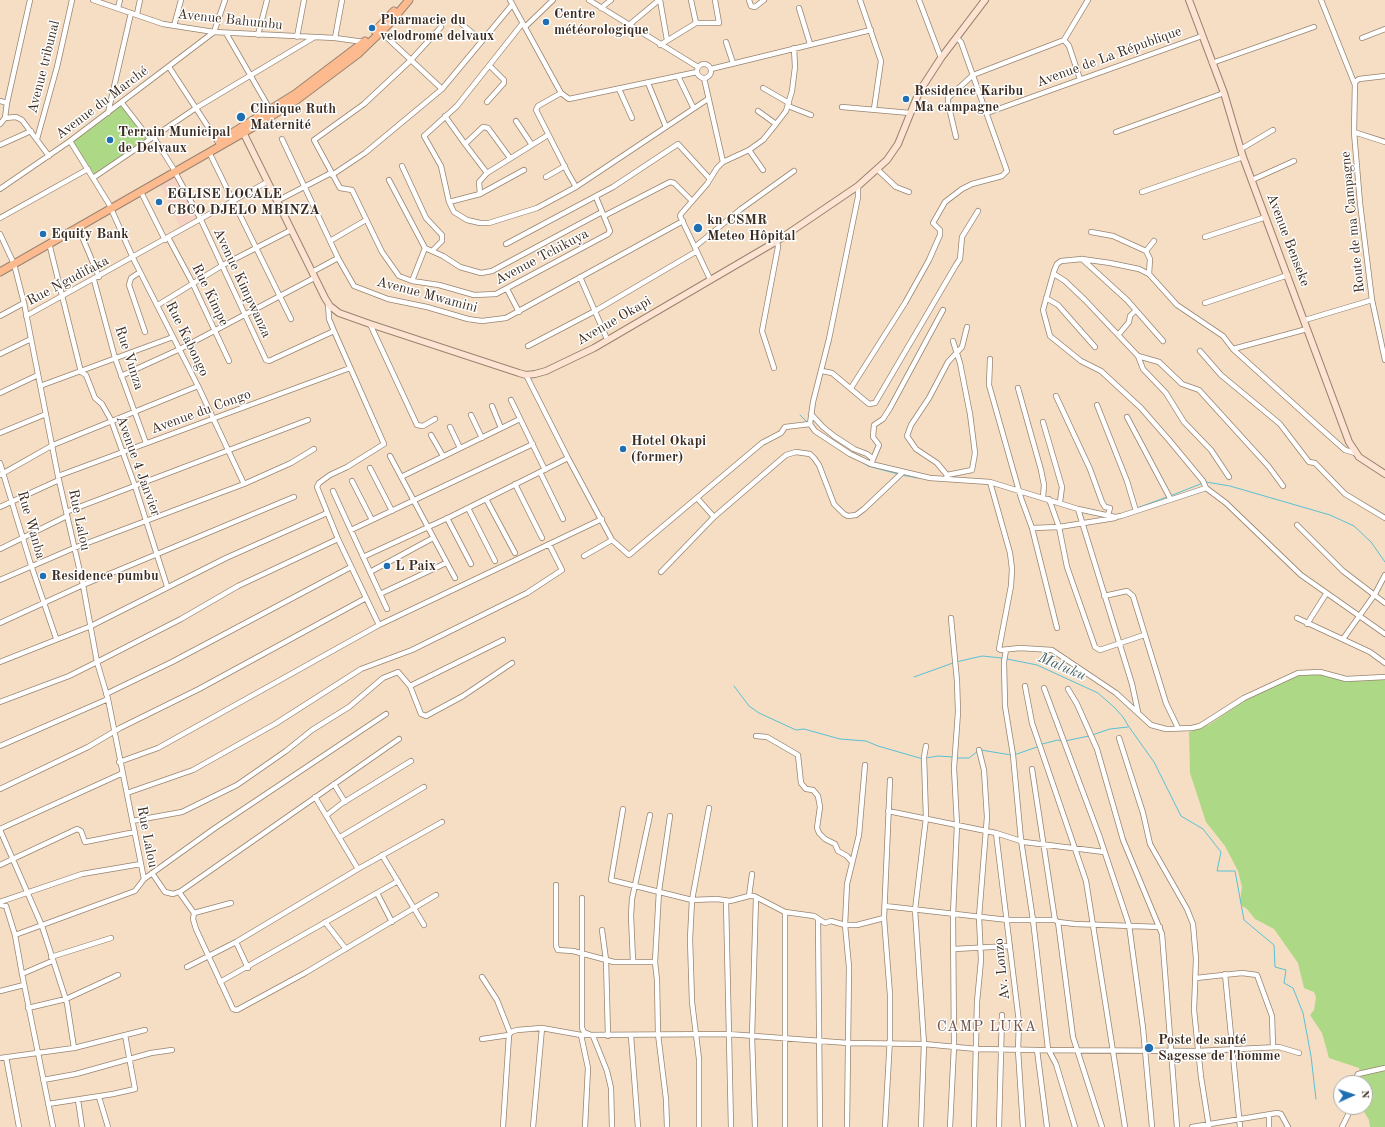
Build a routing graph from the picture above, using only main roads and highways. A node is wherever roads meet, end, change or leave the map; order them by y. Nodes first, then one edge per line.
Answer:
1 (404, 0) edge
2 (409, 0) edge
3 (366, 43) junction
4 (313, 85) junction
5 (242, 131) junction
6 (174, 170) junction
7 (149, 185) junction
8 (109, 206) junction
9 (13, 262) junction
10 (0, 267) edge
11 (0, 272) edge

1 - 3 main road
2 - 3 main road
3 - 4 main road
4 - 5 main road
4 - 5 main road
5 - 6 main road
5 - 6 main road
6 - 7 main road
7 - 8 main road
7 - 8 main road
8 - 9 main road
8 - 9 main road
9 - 10 main road
9 - 11 main road

